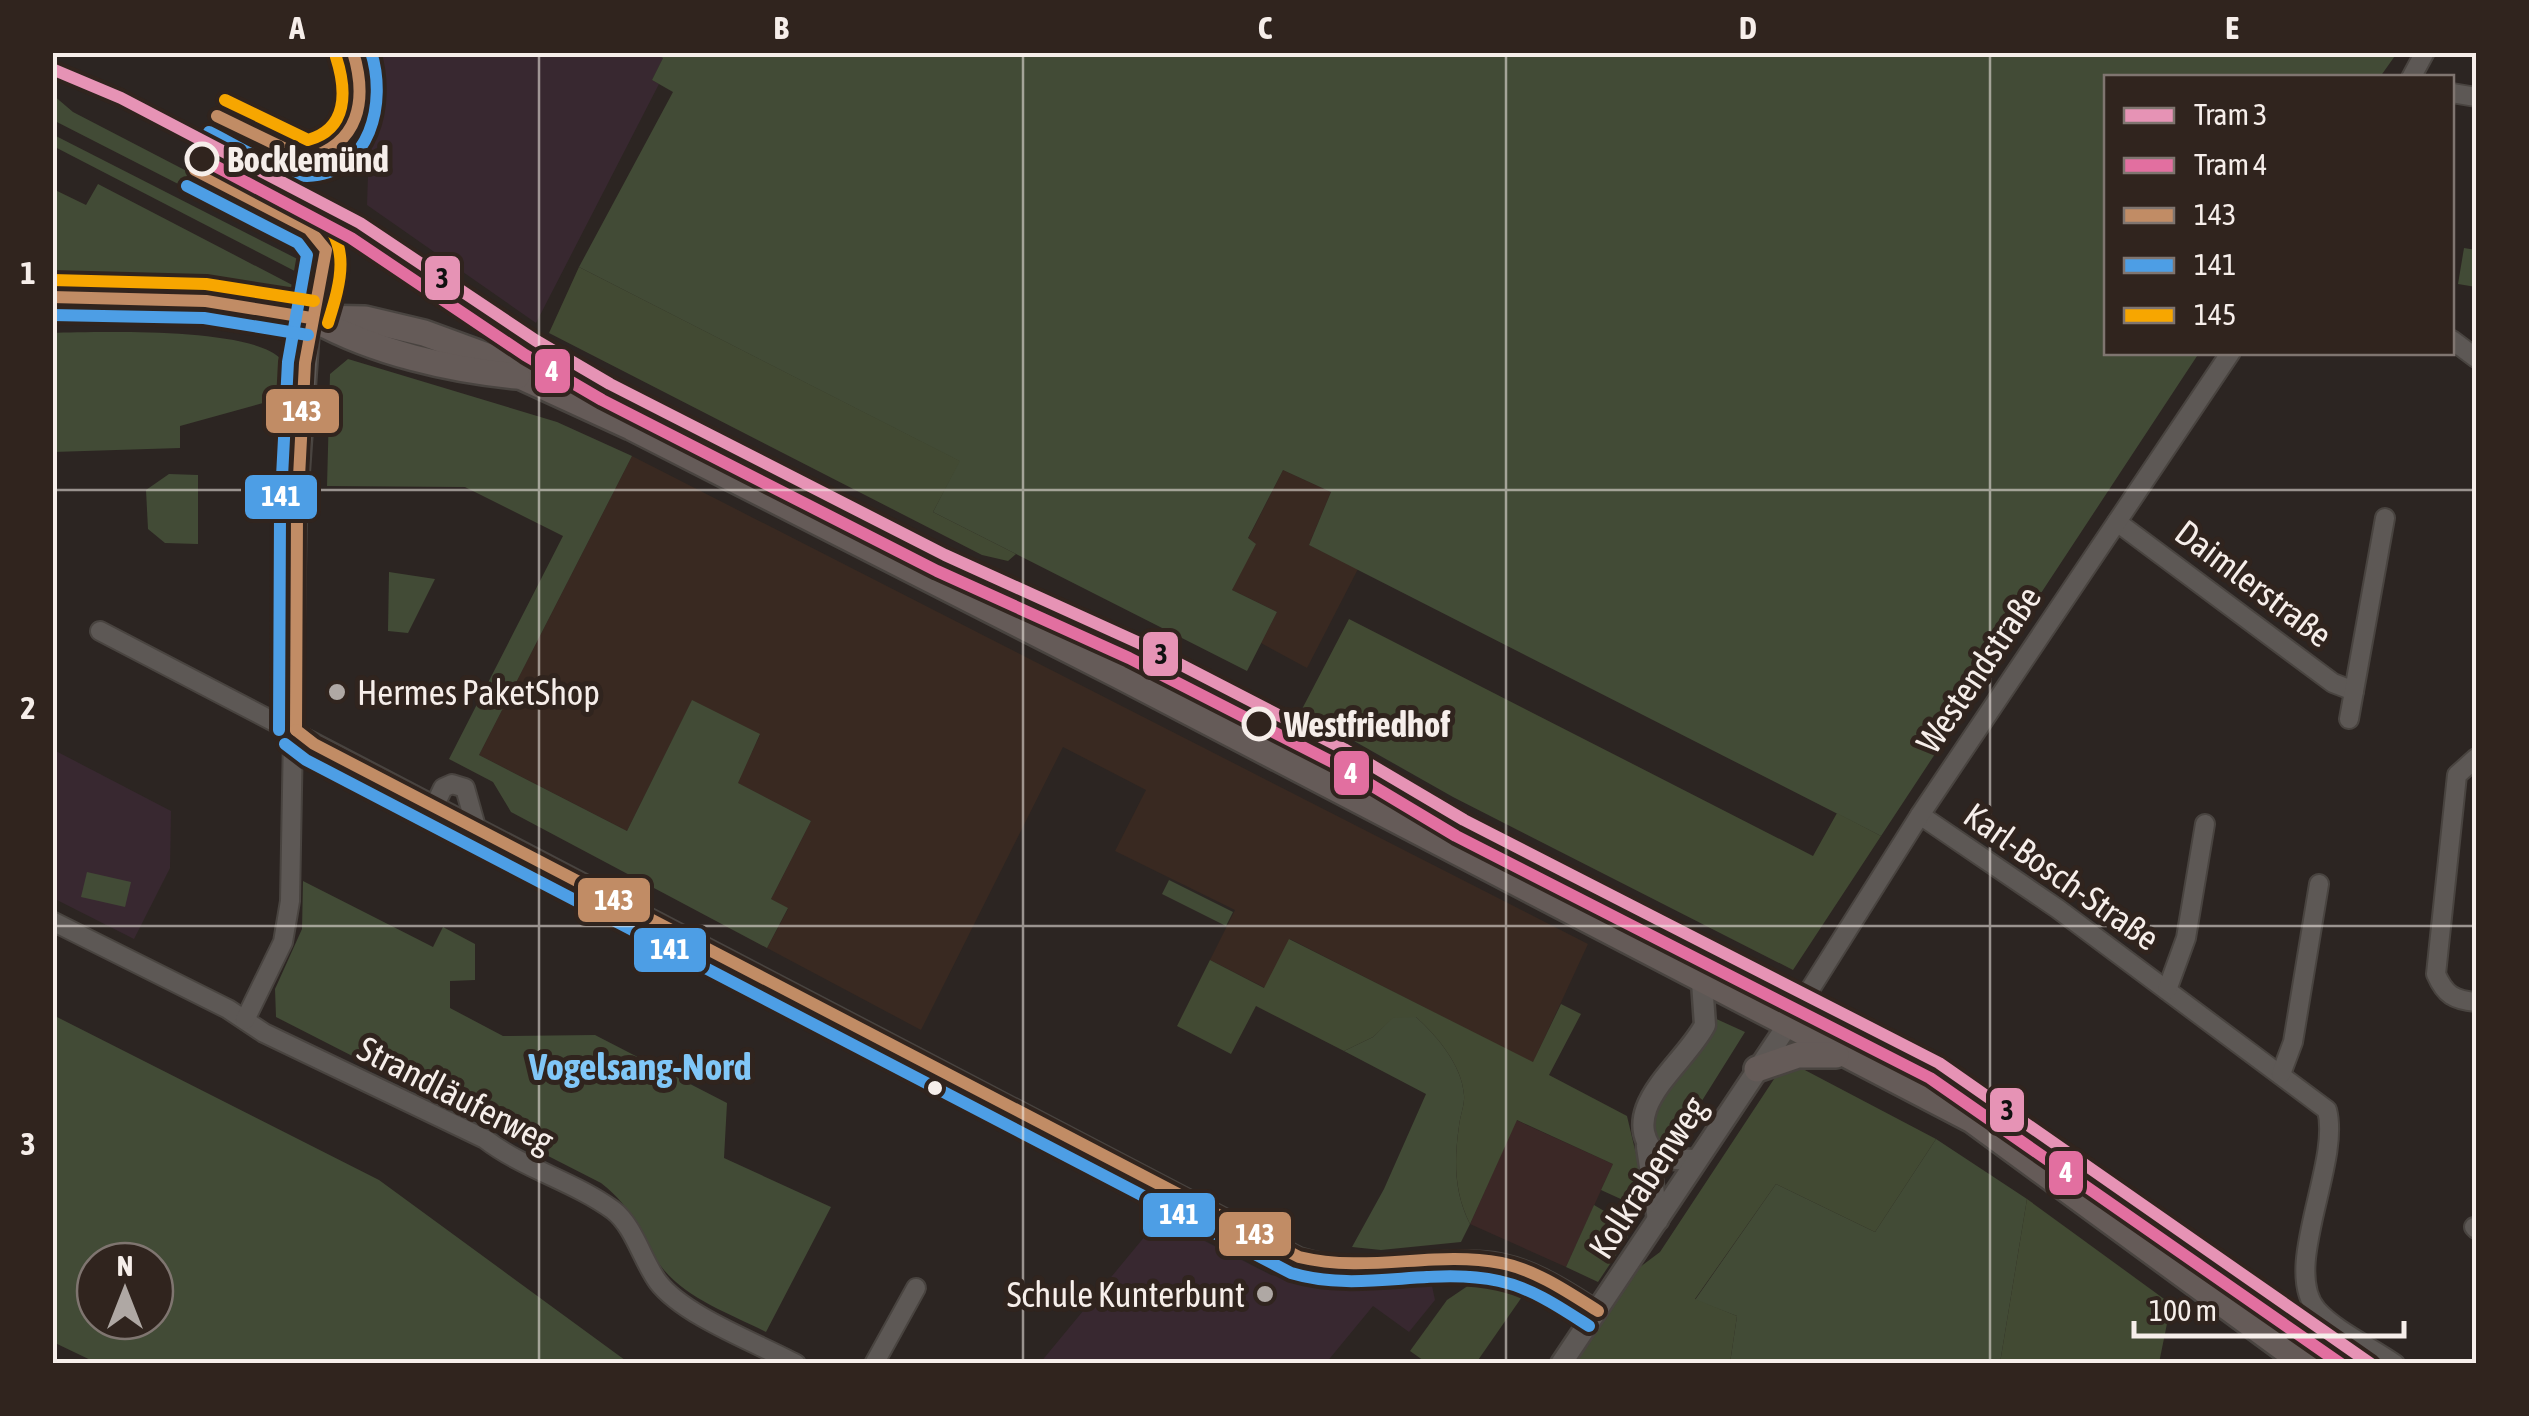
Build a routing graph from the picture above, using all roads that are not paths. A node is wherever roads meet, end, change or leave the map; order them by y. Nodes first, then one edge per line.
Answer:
1 (2425, 52) edge
2 (2413, 75) edge
3 (52, 297) edge
4 (311, 318) junction
5 (2454, 342) edge
6 (2229, 355) edge
7 (2476, 358) edge
8 (2385, 518) dead end
9 (2117, 522) junction
10 (100, 631) dead end
11 (2354, 691) junction
12 (2349, 720) dead end
13 (296, 730) junction
14 (2476, 758) edge
15 (435, 805) junction
16 (1920, 815) junction
17 (2205, 824) dead end
18 (476, 827) junction
19 (2319, 884) dead end
20 (52, 921) edge
21 (1702, 982) junction
22 (2167, 990) junction
23 (2476, 1002) edge
24 (244, 1020) junction
25 (1787, 1026) junction
26 (1841, 1055) junction
27 (1758, 1069) junction
28 (2281, 1074) junction
29 (1648, 1146) junction
30 (1693, 1160) junction
31 (1658, 1222) junction
32 (916, 1288) dead end
33 (1598, 1311) junction
34 (796, 1364) edge
35 (874, 1364) edge
36 (1561, 1364) edge
37 (2305, 1364) edge
38 (2394, 1364) edge

1 - 2 street
3 - 4 main road
4 - 13 street
4 - 21 main road
5 - 7 street
6 - 9 street, Westendstraße
8 - 11 street, Daimlerstraße
9 - 11 street, Daimlerstraße
9 - 16 street, Westendstraße
10 - 13 street
11 - 12 street, Daimlerstraße
13 - 15 street
13 - 24 street
14 - 23 street
15 - 18 street
15 - 18 street
16 - 22 street, Karl-Bosch-Straße
16 - 25 street, Westendstraße
17 - 22 street, Karl-Bosch-Straße
18 - 33 street
19 - 28 street
20 - 24 street, Strandläuferweg
21 - 25 main road
21 - 29 street
22 - 28 street, Karl-Bosch-Straße
24 - 34 street, Strandläuferweg
25 - 26 main road
25 - 27 street, Kolkrabenweg
26 - 27 main road
26 - 37 main road
27 - 30 street, Kolkrabenweg
28 - 38 street, Karl-Bosch-Straße
29 - 30 street
29 - 31 street
30 - 31 street, Kolkrabenweg
31 - 33 street, Kolkrabenweg
32 - 35 street
33 - 36 street, Kolkrabenweg

